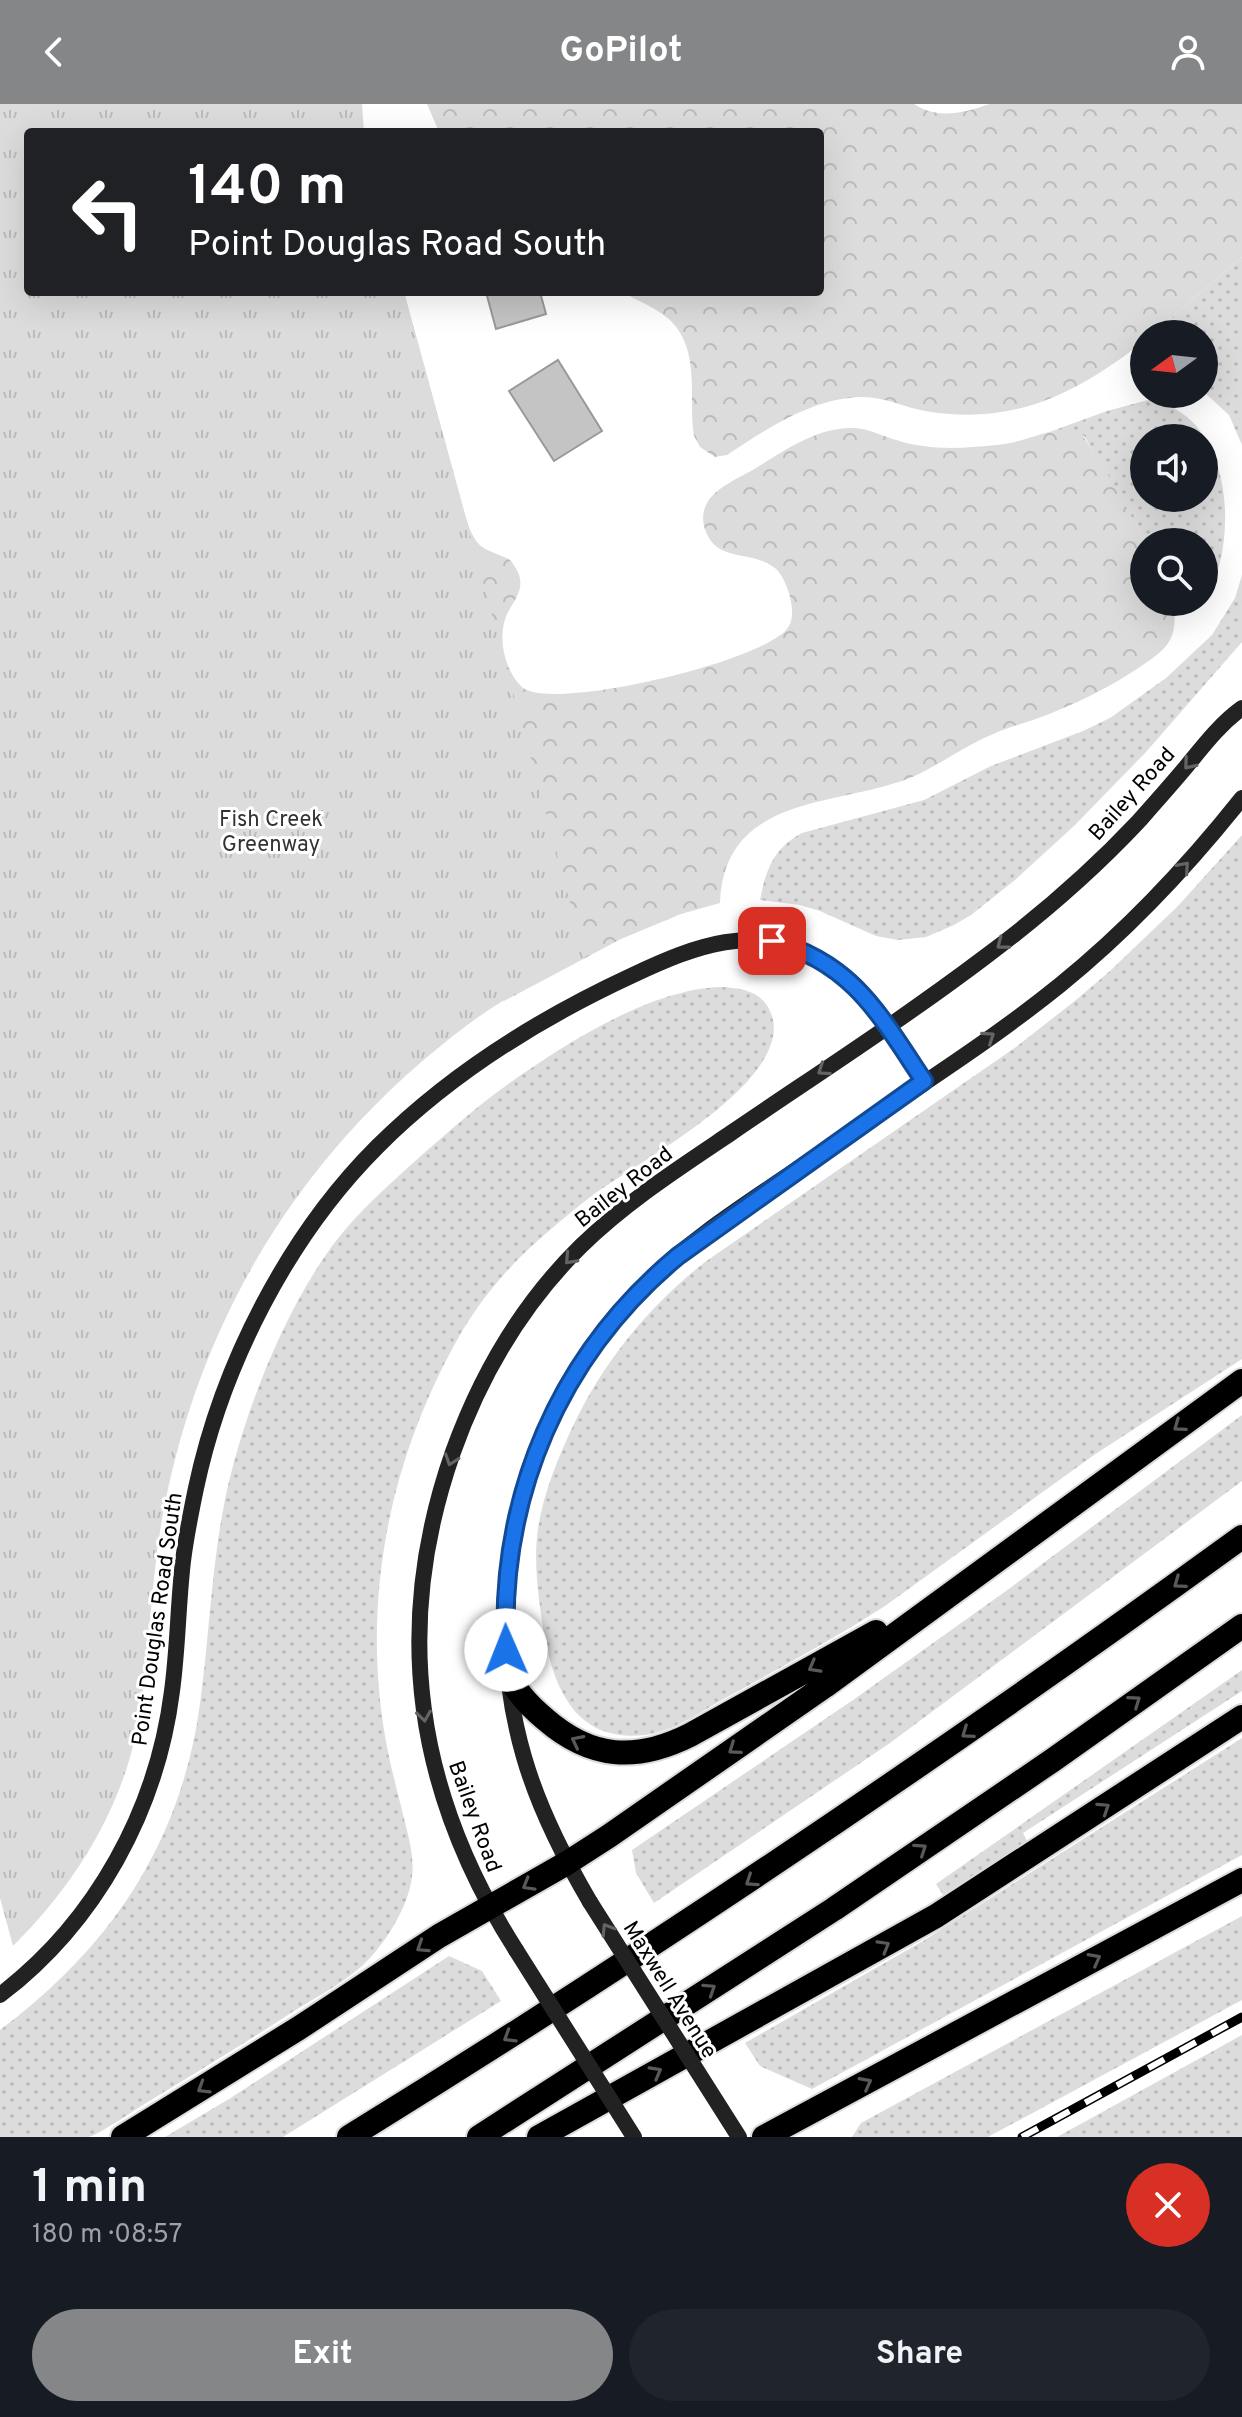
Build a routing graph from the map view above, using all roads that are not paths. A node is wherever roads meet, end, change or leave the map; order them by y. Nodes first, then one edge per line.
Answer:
1 (1242, 708) edge
2 (1242, 798) edge
3 (887, 1026) junction
4 (924, 1081) junction
5 (1242, 1381) edge
6 (1242, 1537) edge
7 (979, 1572) junction
8 (1242, 1626) edge
9 (506, 1670) junction
10 (1242, 1717) edge
11 (567, 1863) junction
12 (1242, 1880) edge
13 (489, 1908) junction
14 (0, 1995) edge
15 (123, 2137) edge
16 (349, 2137) edge
17 (479, 2137) edge
18 (539, 2137) edge
19 (634, 2137) edge
20 (739, 2137) edge
21 (764, 2137) edge

1 -> 3 main road, Bailey Road
4 -> 2 main road
3 - 4 main road, Point Douglas Road South
3 -> 13 main road, Bailey Road
3 - 14 main road, Point Douglas Road South
4 - 9 main road
5 -> 7 highway
6 -> 16 highway
7 -> 9 highway
7 -> 11 highway
17 -> 8 highway
9 - 11 main road
18 -> 10 highway
11 -> 13 highway
20 -> 11 main road, Maxwell Avenue, bridge
21 -> 12 highway
13 -> 15 highway
13 - 19 main road, bridge

